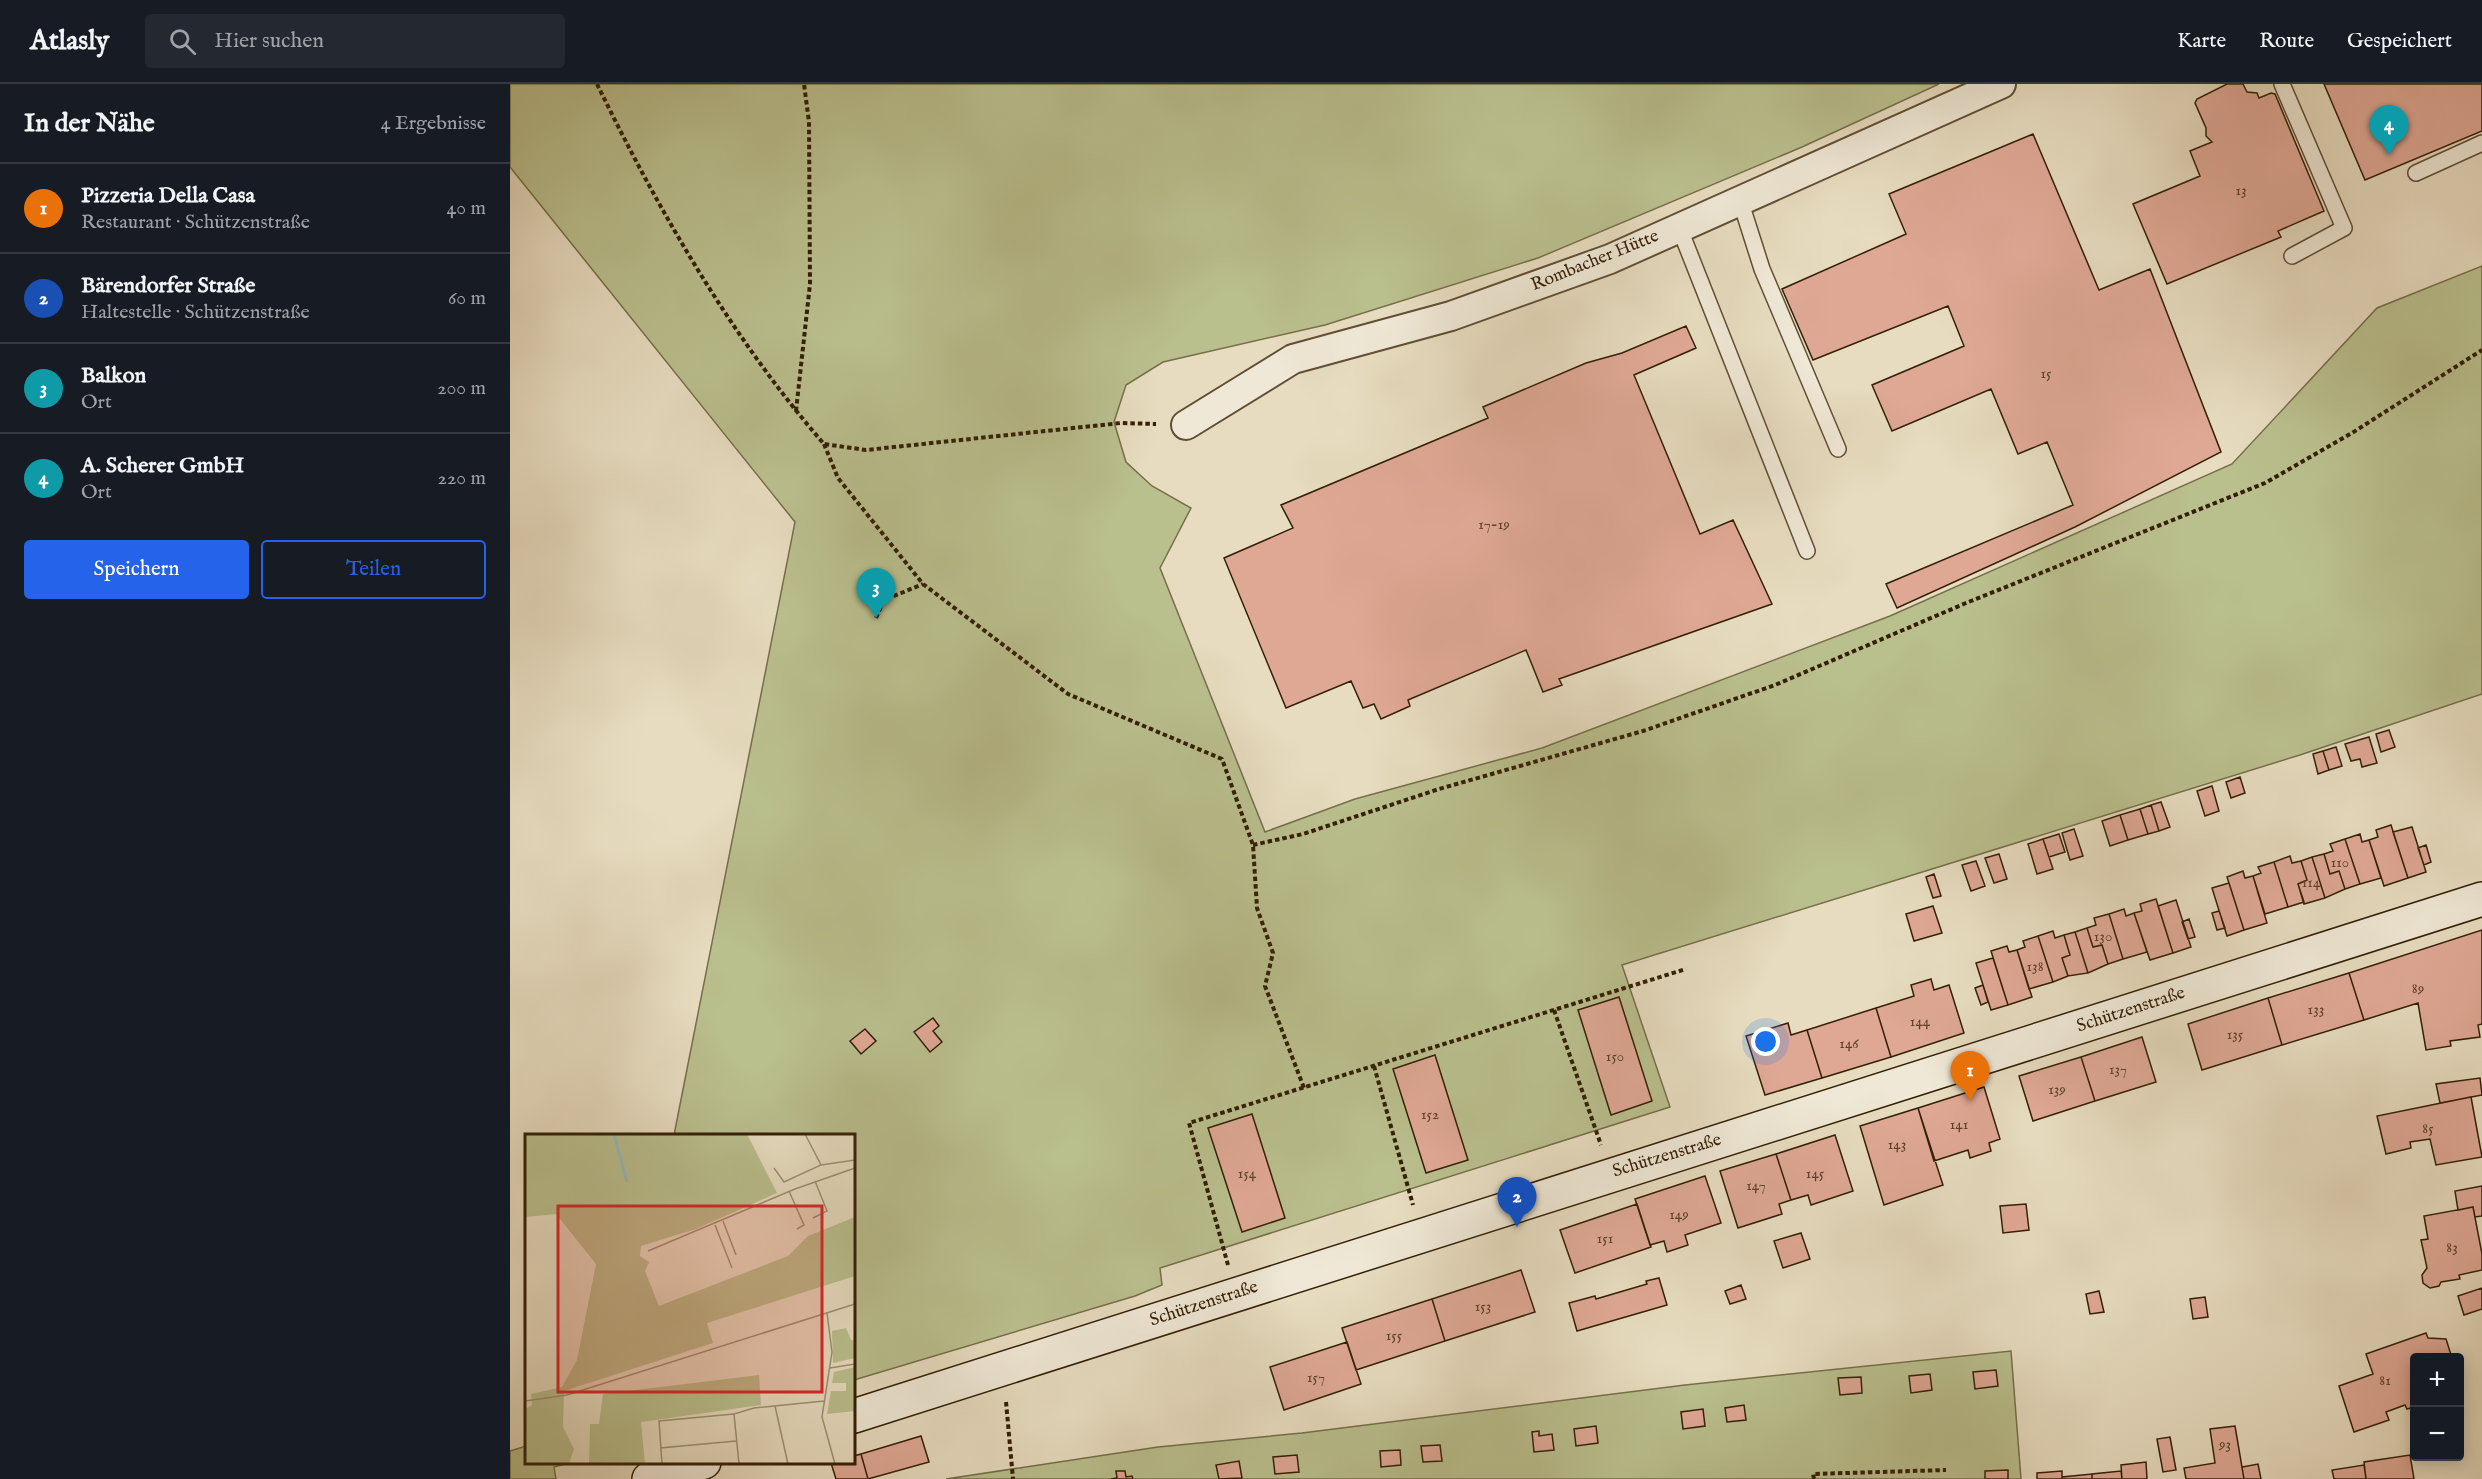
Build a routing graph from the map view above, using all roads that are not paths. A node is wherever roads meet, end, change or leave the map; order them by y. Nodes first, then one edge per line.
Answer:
1 (2001, 84) edge
2 (2282, 84) edge
3 (2482, 143) edge
4 (2416, 174) dead end
5 (1740, 200) junction
6 (1679, 227) junction
7 (2292, 256) dead end
8 (1186, 425) road end
9 (1838, 449) dead end
10 (1807, 551) dead end
11 (2482, 899) edge
12 (855, 1416) edge
13 (698, 1464) edge
14 (649, 1479) edge

1 - 5 street, Rombacher Hütte
2 - 7 lane
3 - 4 lane
5 - 6 street, Rombacher Hütte
5 - 9 lane
6 - 8 street, Rombacher Hütte
6 - 10 lane
11 - 12 street, Schützenstraße
13 - 14 street

